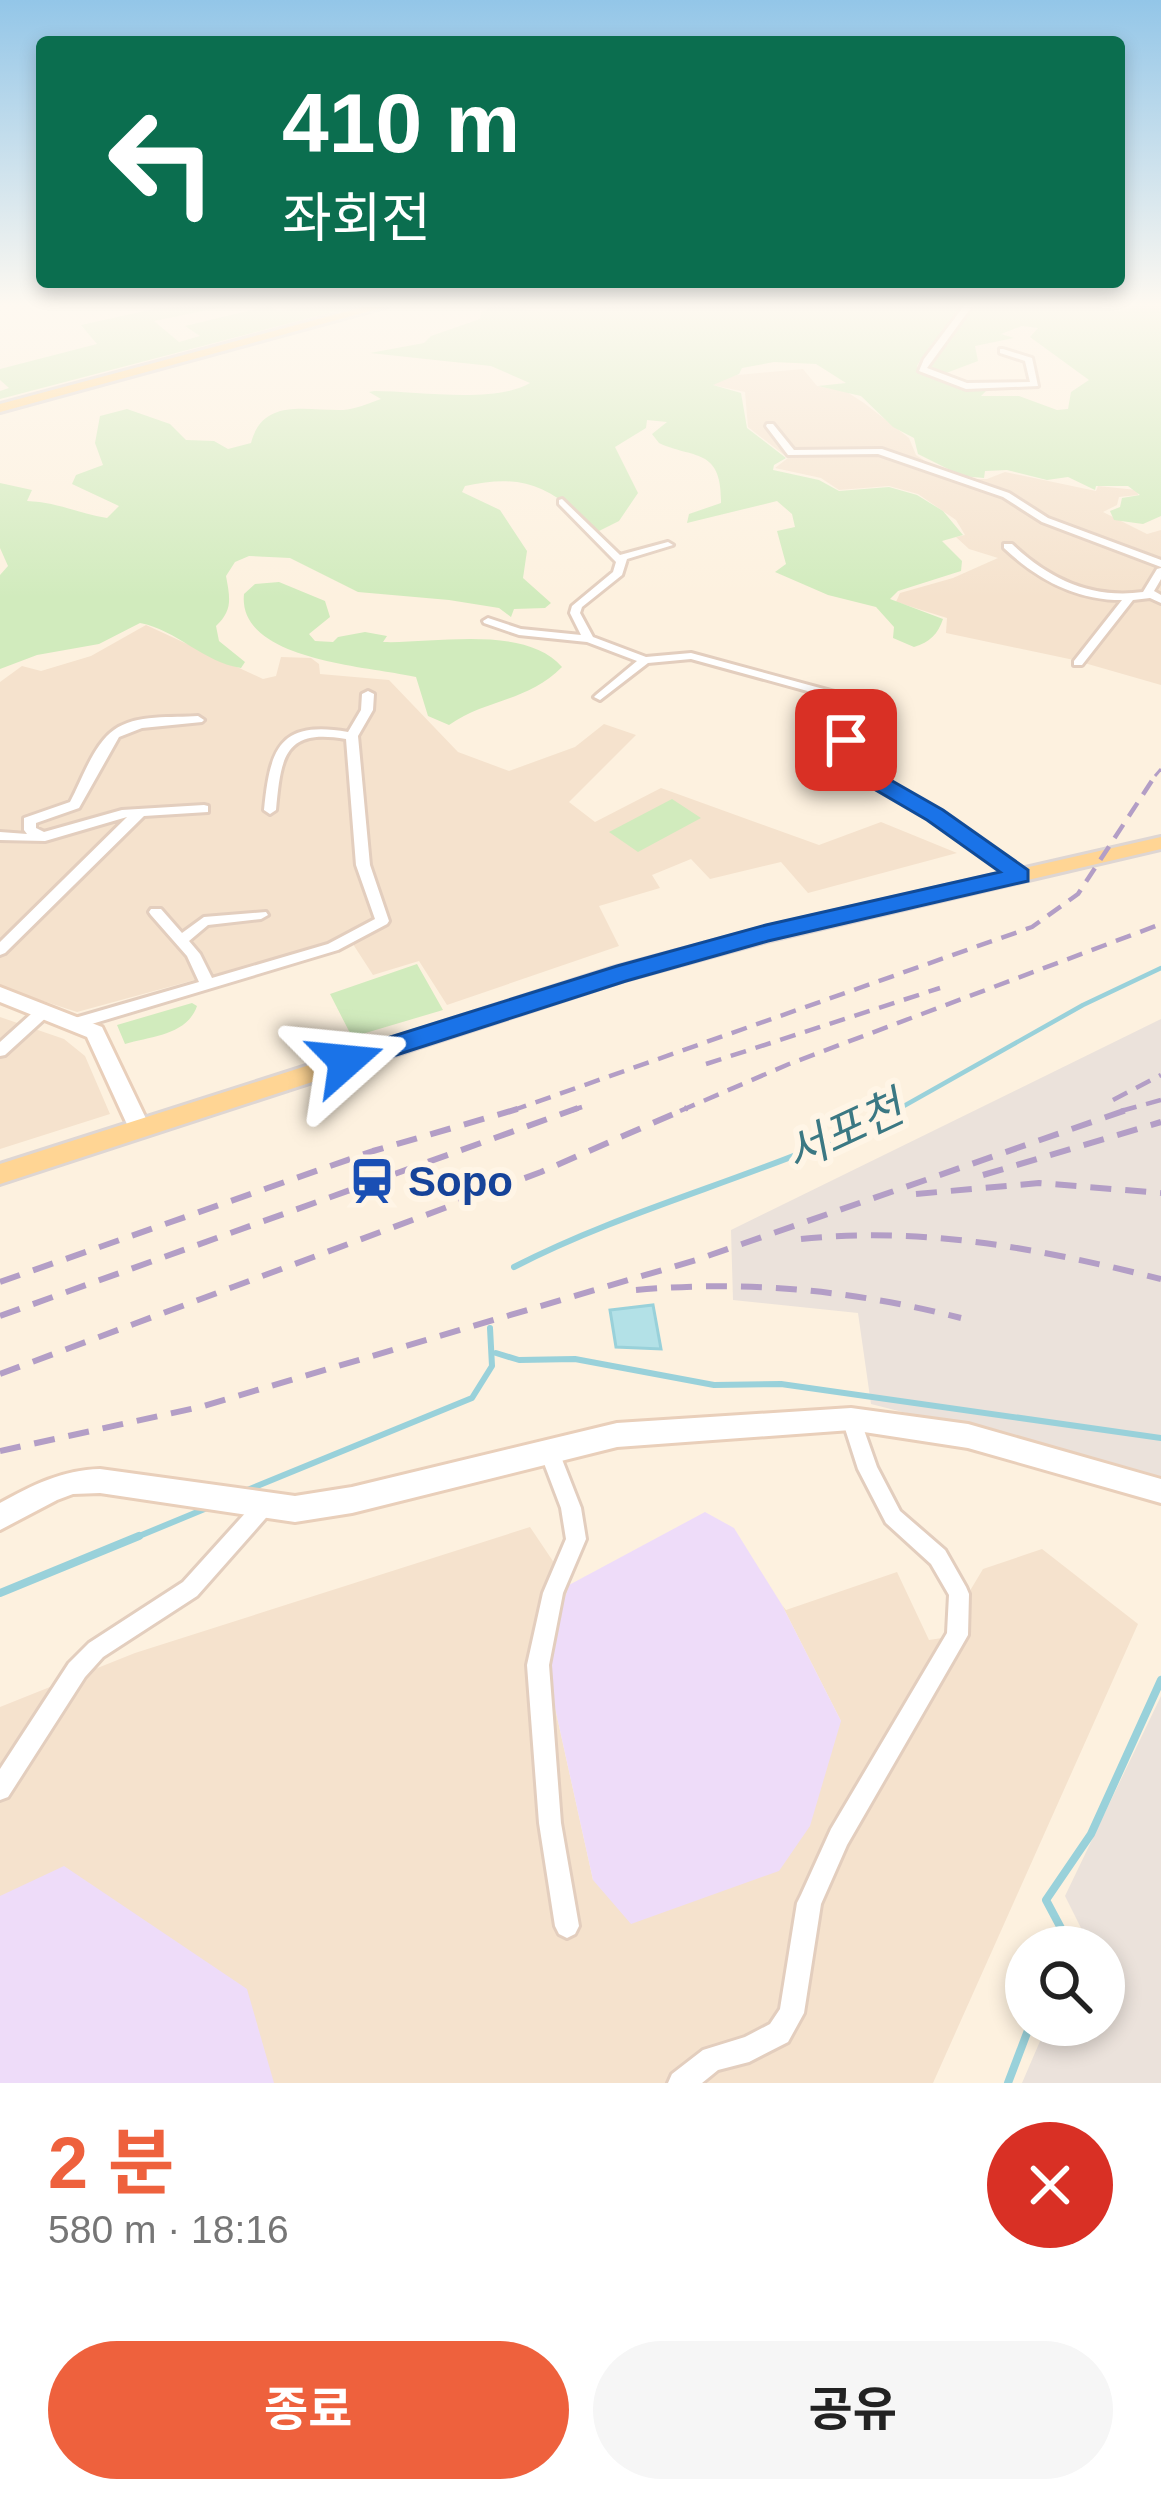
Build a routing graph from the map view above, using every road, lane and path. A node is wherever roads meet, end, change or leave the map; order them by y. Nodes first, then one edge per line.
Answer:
1 (770, 426) dead end
2 (562, 502) dead end
3 (668, 545) dead end
4 (1007, 546) dead end
5 (620, 560) junction
6 (1161, 567) edge
7 (1155, 597) edge
8 (1128, 600) junction
9 (488, 620) dead end
10 (589, 639) junction
11 (645, 660) junction
12 (1078, 662) dead end
13 (368, 694) dead end
14 (600, 697) dead end
15 (198, 720) dead end
16 (352, 736) junction
17 (204, 809) dead end
18 (270, 810) dead end
19 (140, 812) junction
20 (0, 836) edge
21 (45, 836) junction
22 (1161, 843) edge
23 (1020, 875) junction
24 (156, 912) dead end
25 (261, 915) dead end
26 (182, 940) junction
27 (0, 950) edge
28 (208, 985) junction
29 (0, 994) edge
30 (45, 1010) junction
31 (80, 1022) junction
32 (0, 1051) edge
33 (139, 1127) junction
34 (0, 1174) edge
35 (851, 1419) junction
36 (549, 1450) junction
37 (1161, 1491) edge
38 (257, 1504) junction
39 (0, 1517) edge
40 (0, 1789) edge
41 (567, 1926) dead end
42 (681, 2083) edge

1 - 6 street
2 - 5 street
3 - 5 street
4 - 8 street
5 - 10 street
6 - 7 street
7 - 8 street
8 - 12 street
9 - 10 street
10 - 11 street
11 - 14 street
11 - 23 street
13 - 16 street
15 - 21 street
16 - 18 street
16 - 28 street
17 - 19 street
19 - 21 street
19 - 27 street
20 - 21 street
22 - 23 main road
23 - 33 main road
24 - 26 street
25 - 26 street
26 - 28 street
28 - 31 street
29 - 30 street
30 - 31 street
30 - 32 street
31 - 33 street
33 - 34 main road
35 - 36 street
35 - 37 street
35 - 42 street
36 - 38 street
36 - 41 street
38 - 39 street
38 - 40 street

